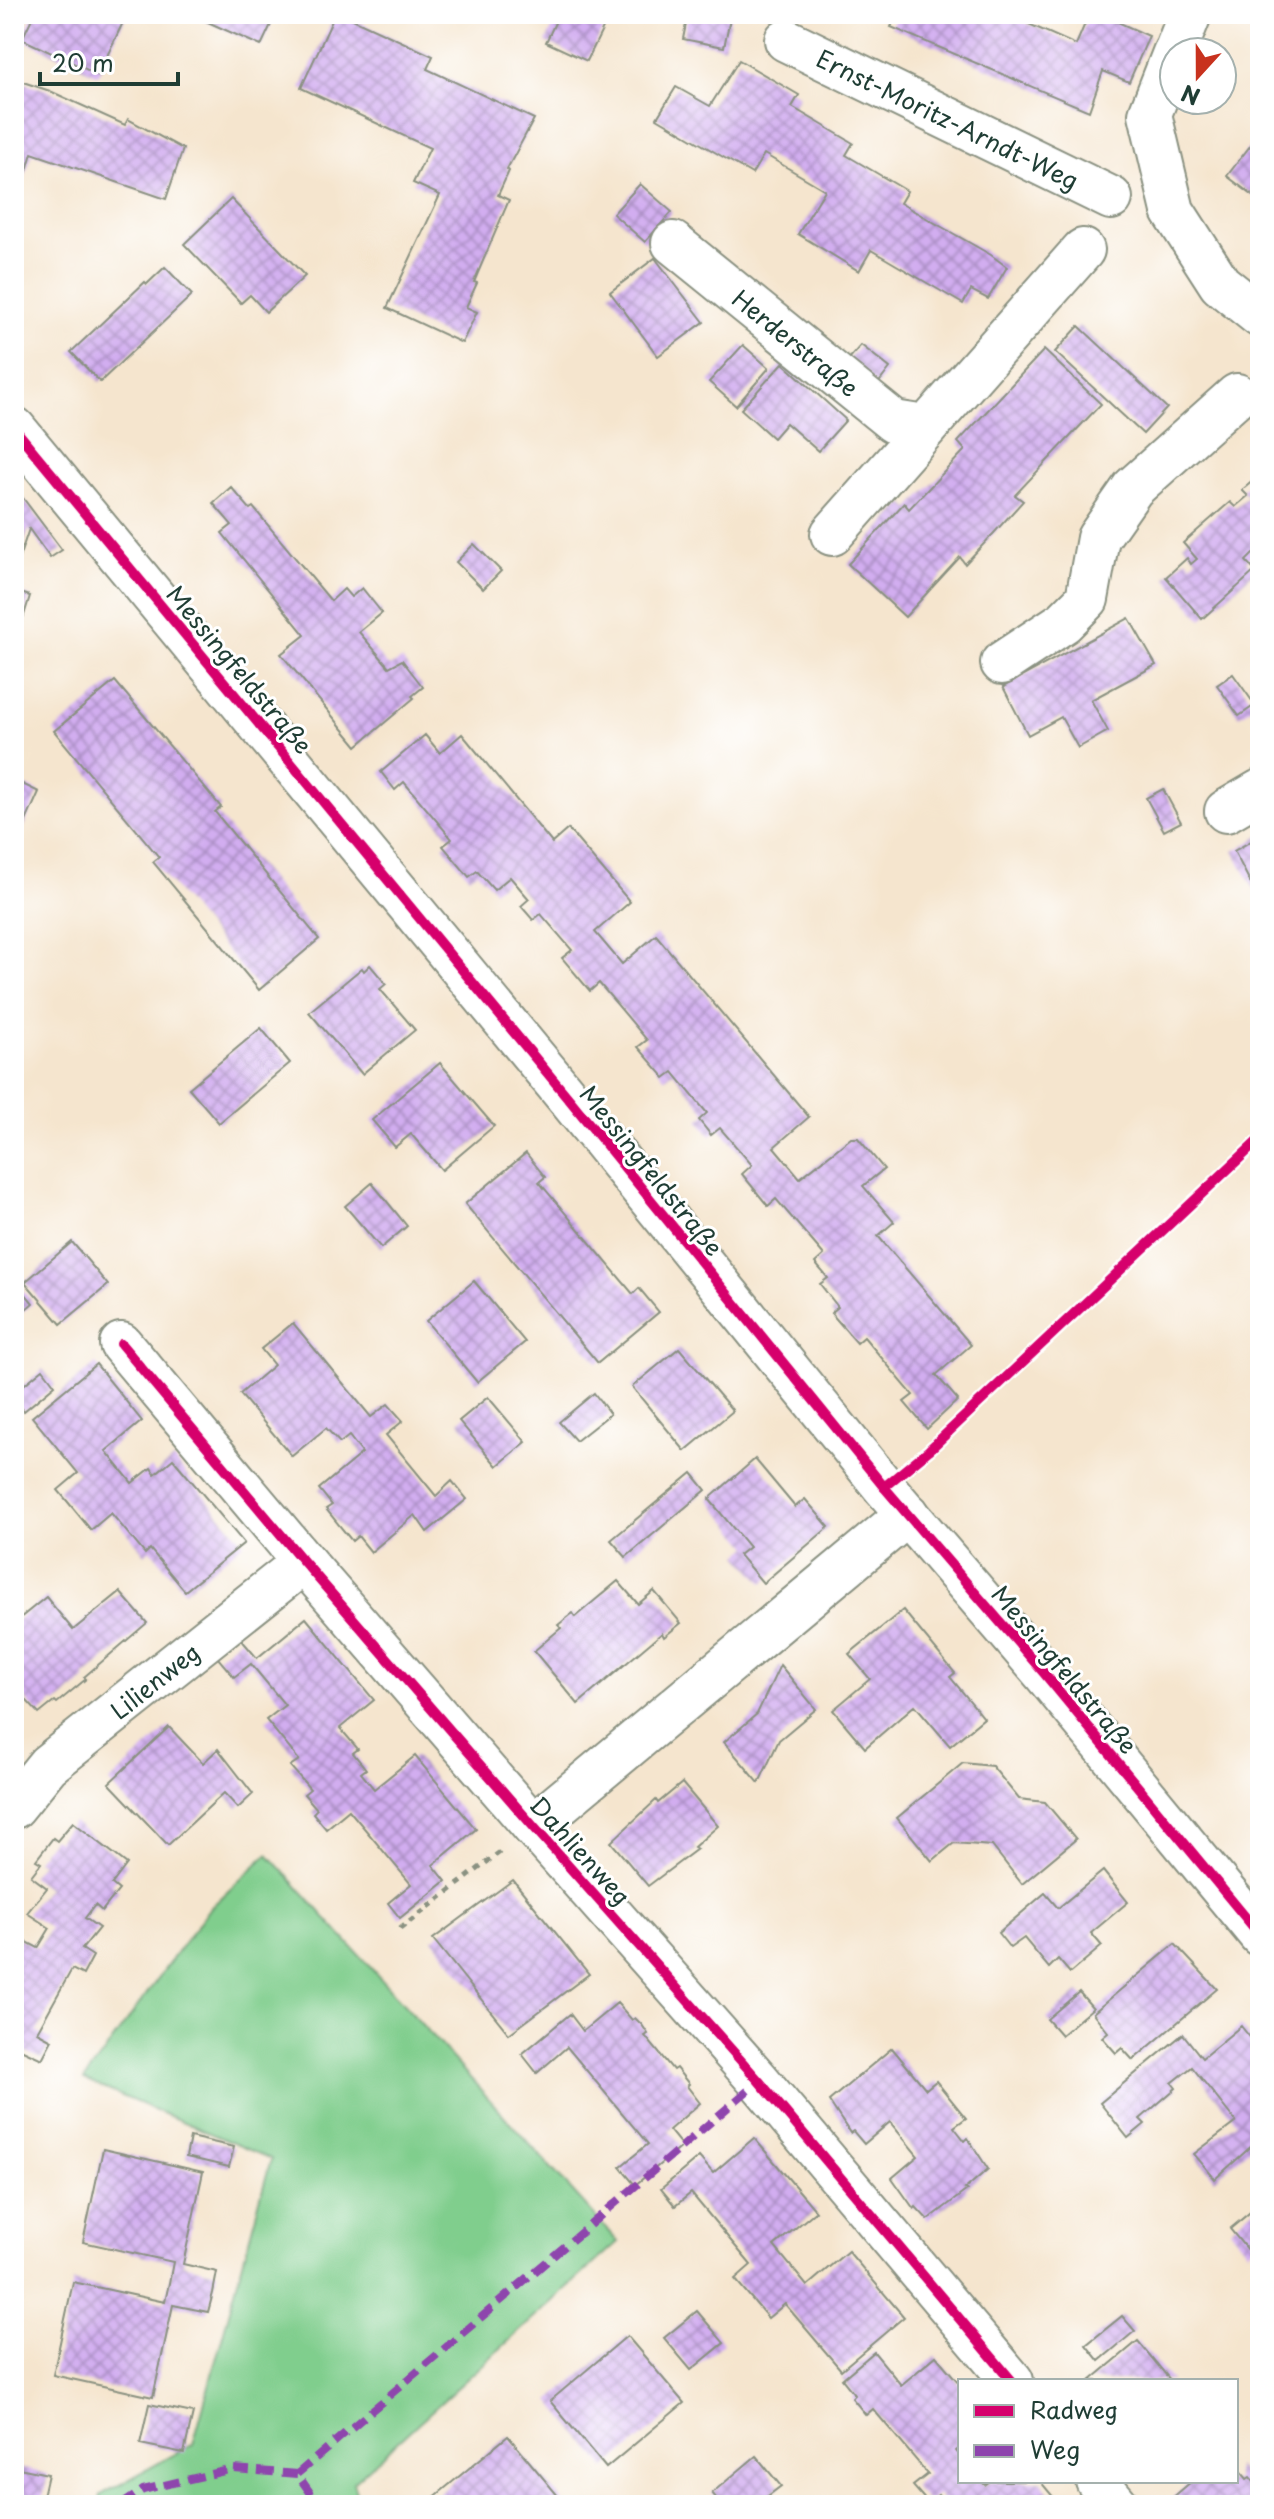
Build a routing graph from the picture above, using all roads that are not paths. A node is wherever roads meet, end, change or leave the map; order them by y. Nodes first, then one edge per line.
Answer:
1 (1190, 14) edge
2 (1181, 36) edge
3 (786, 40) dead end
4 (1158, 94) edge
5 (1111, 198) dead end
6 (673, 243) dead end
7 (1083, 250) dead end
8 (1260, 316) edge
9 (1237, 395) dead end
10 (925, 427) junction
11 (14, 428) edge
12 (832, 534) dead end
13 (1002, 663) dead end
14 (121, 1344) dead end
15 (908, 1514) junction
16 (304, 1562) junction
17 (14, 1807) edge
18 (533, 1826) junction
19 (1260, 1935) edge
20 (1010, 2379) edge
21 (1099, 2483) edge
22 (1117, 2505) edge

1 - 2 street
3 - 5 street, Ernst-Moritz-Arndt-Weg
4 - 8 street
6 - 10 street, Herderstraße
7 - 10 street
9 - 13 street
10 - 12 street
11 - 15 street, Messingfeldstraße
14 - 16 street, Dahlienweg
15 - 18 street, Dahlienweg
15 - 19 street, Messingfeldstraße
16 - 17 street, Lilienweg
16 - 18 street, Dahlienweg
18 - 20 street, Dahlienweg
21 - 22 street

